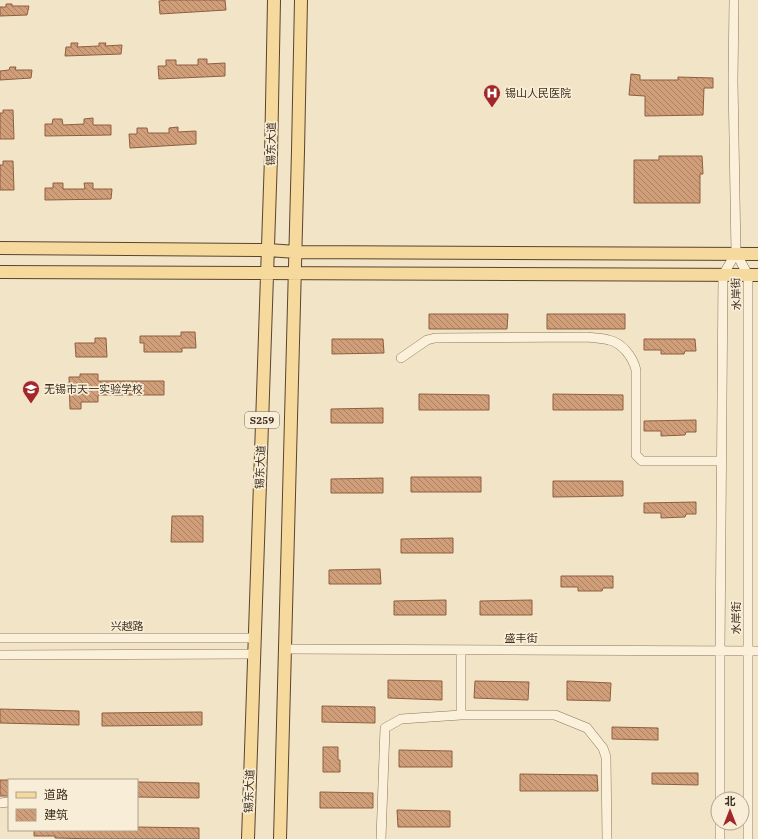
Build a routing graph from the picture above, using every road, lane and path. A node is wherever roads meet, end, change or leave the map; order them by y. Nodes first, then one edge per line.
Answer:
1 (274, 0) edge
2 (301, 0) edge
3 (734, 0) edge
4 (0, 248) edge
5 (268, 250) junction
6 (296, 252) junction
7 (736, 253) junction
8 (758, 254) edge
9 (0, 272) edge
10 (267, 272) junction
11 (295, 273) junction
12 (723, 274) junction
13 (753, 275) edge
14 (401, 358) dead end
15 (721, 460) junction
16 (748, 460) junction
17 (758, 460) edge
18 (0, 638) edge
19 (254, 638) junction
20 (285, 649) junction
21 (461, 650) junction
22 (720, 651) junction
23 (748, 651) junction
24 (758, 651) edge
25 (254, 654) junction
26 (0, 655) edge
27 (461, 715) junction
28 (720, 791) edge
29 (248, 839) edge
30 (280, 839) edge
31 (381, 839) edge
32 (607, 839) edge
33 (748, 839) edge

1 - 5 main road, 锡东大道 / S259
2 - 6 main road, S259
3 - 7 street
4 - 5 main road
5 - 6 main road
5 - 10 main road, 锡东大道 / S259
6 - 7 main road
6 - 11 main road, S259
7 - 8 main road
7 - 12 street, 水岸街
7 - 13 street, 水岸街
9 - 10 main road
10 - 11 main road
10 - 19 main road, 锡东大道 / S259
11 - 12 main road
11 - 20 main road, S259
12 - 13 main road
12 - 15 street, 水岸街
13 - 16 street, 水岸街
14 - 15 street
15 - 22 street, 水岸街
16 - 17 street
16 - 23 street, 水岸街
18 - 19 street, 兴越路
19 - 25 main road, 锡东大道 / S259
20 - 21 street, 盛丰街
20 - 30 main road, S259
21 - 22 street, 盛丰街
21 - 27 street
22 - 23 street, 盛丰街
22 - 28 street, 水岸街
23 - 24 street, 盛丰街
23 - 33 street, 水岸街
25 - 26 street
25 - 29 main road, 锡东大道 / S259
27 - 31 street
27 - 32 street

